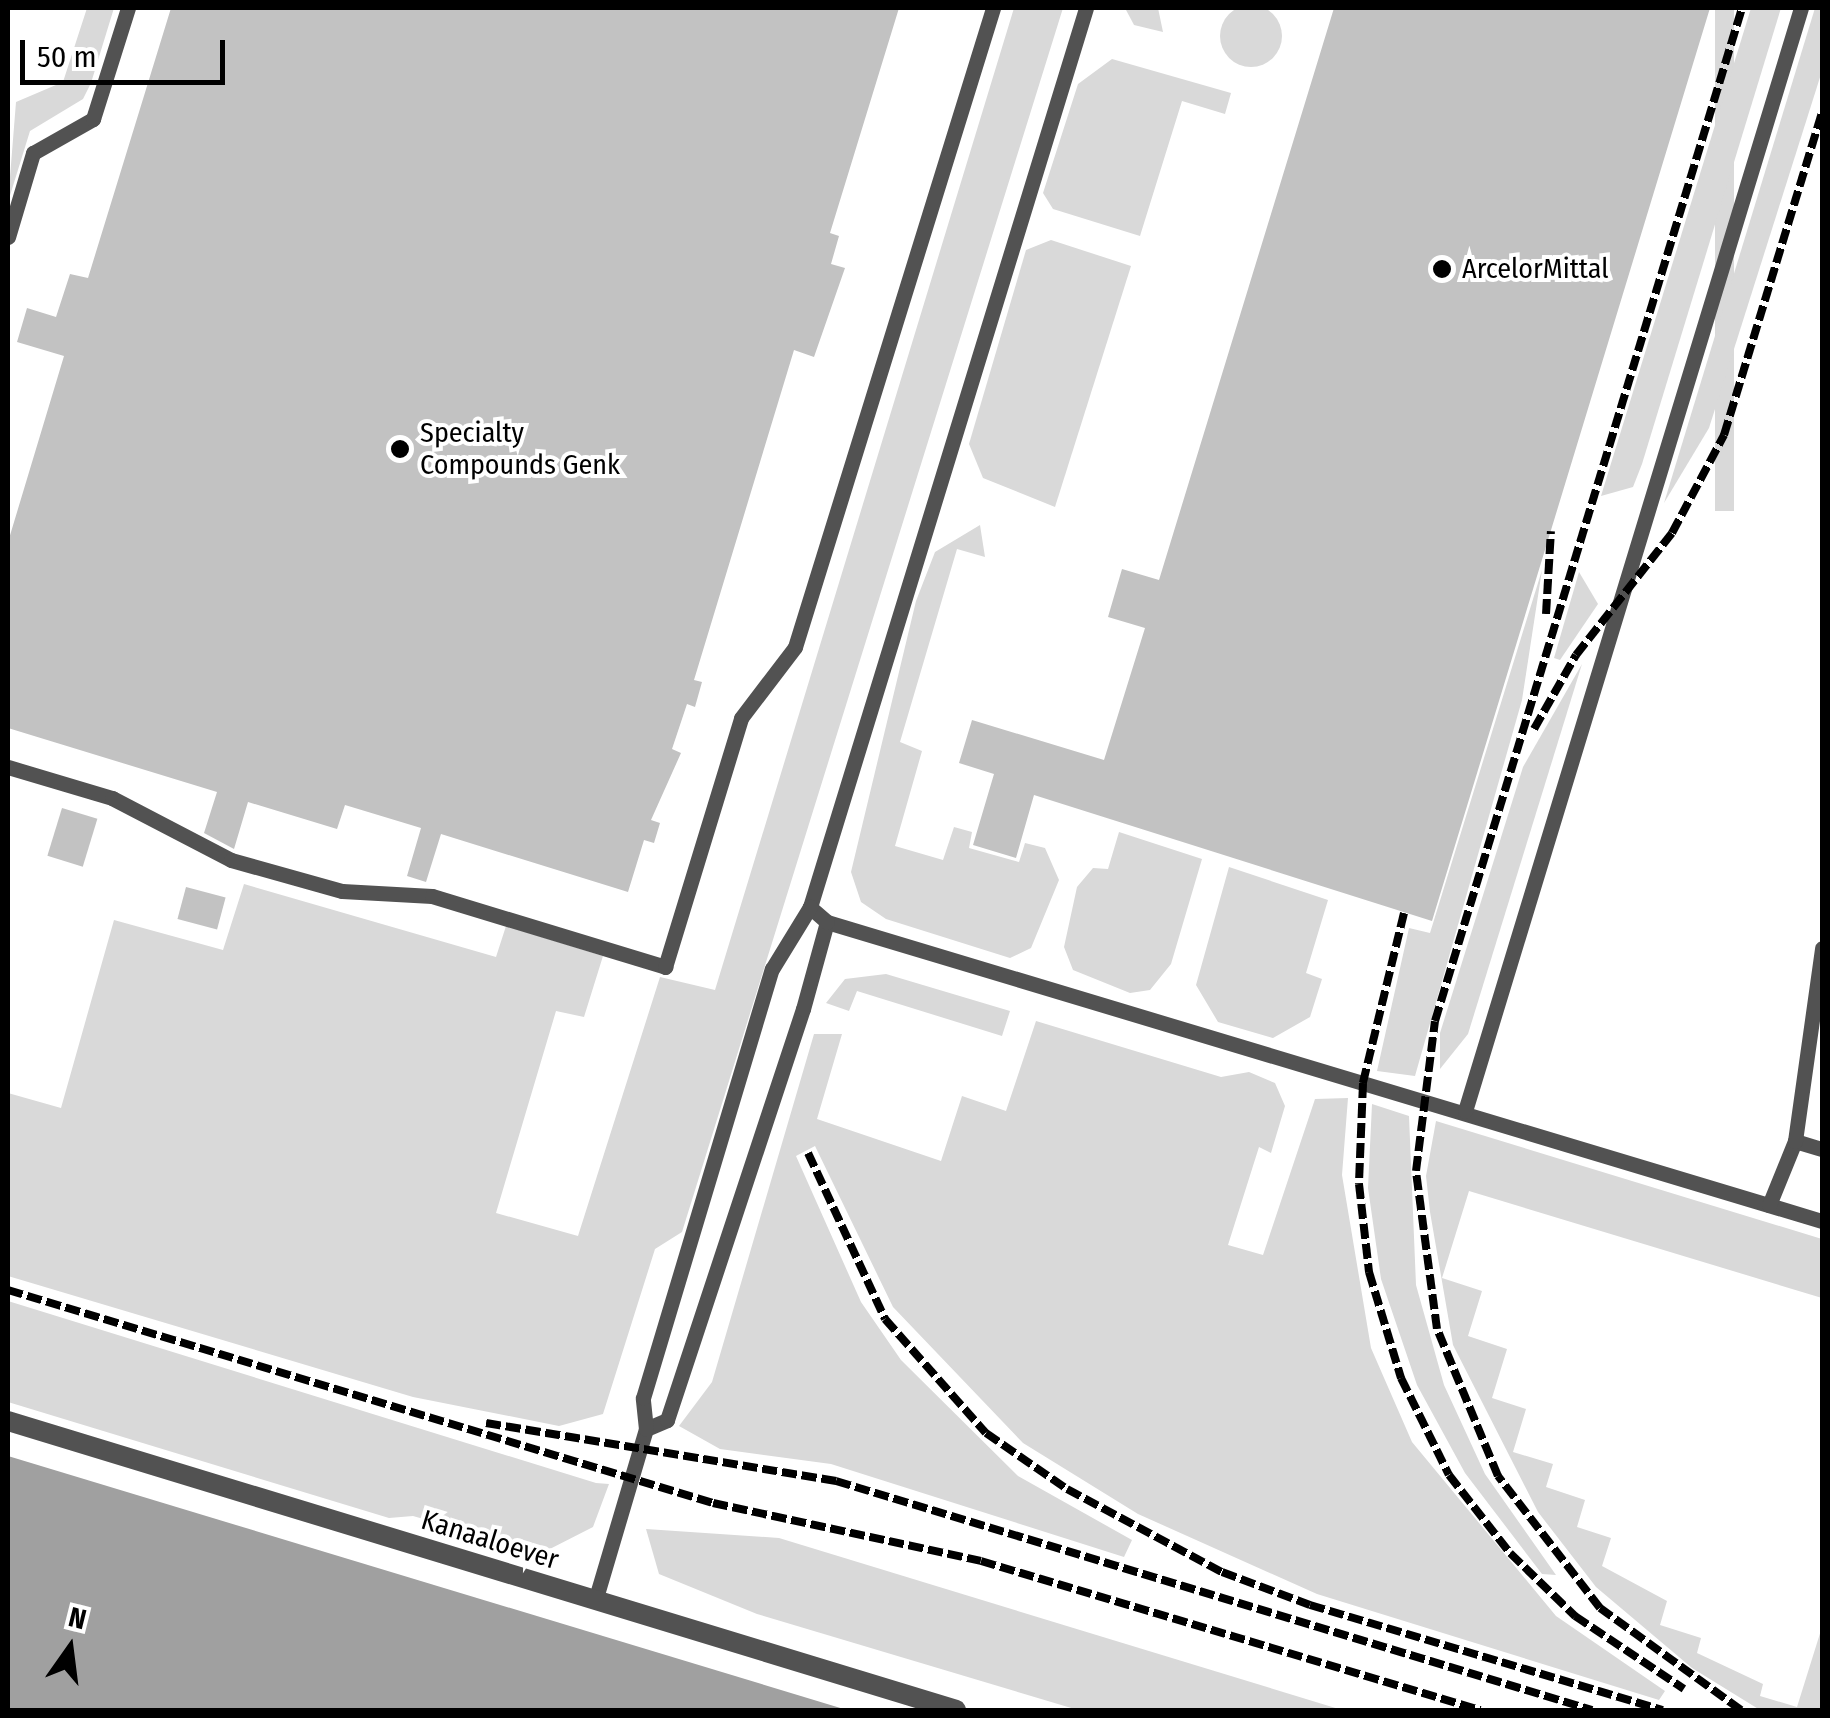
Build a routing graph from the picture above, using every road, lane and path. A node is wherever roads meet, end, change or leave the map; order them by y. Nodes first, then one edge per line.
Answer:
1 (128, 8) edge
2 (993, 8) edge
3 (1086, 8) edge
4 (1801, 8) edge
5 (8, 236) edge
6 (8, 768) edge
7 (810, 907) junction
8 (826, 922) junction
9 (1822, 948) edge
10 (1466, 1111) junction
11 (1794, 1141) junction
12 (1822, 1150) edge
13 (1769, 1205) junction
14 (1822, 1222) edge
15 (8, 1421) edge
16 (646, 1429) junction
17 (595, 1601) junction
18 (956, 1710) edge

1 - 5 lane
2 - 6 lane
3 - 7 lane
4 - 10 lane
7 - 8 lane
7 - 16 lane
8 - 10 lane
8 - 16 lane
9 - 11 lane
10 - 13 lane
11 - 12 lane
11 - 13 lane
13 - 14 lane
15 - 17 street, Kanaaloever
16 - 17 lane
17 - 18 street, Kanaaloever

